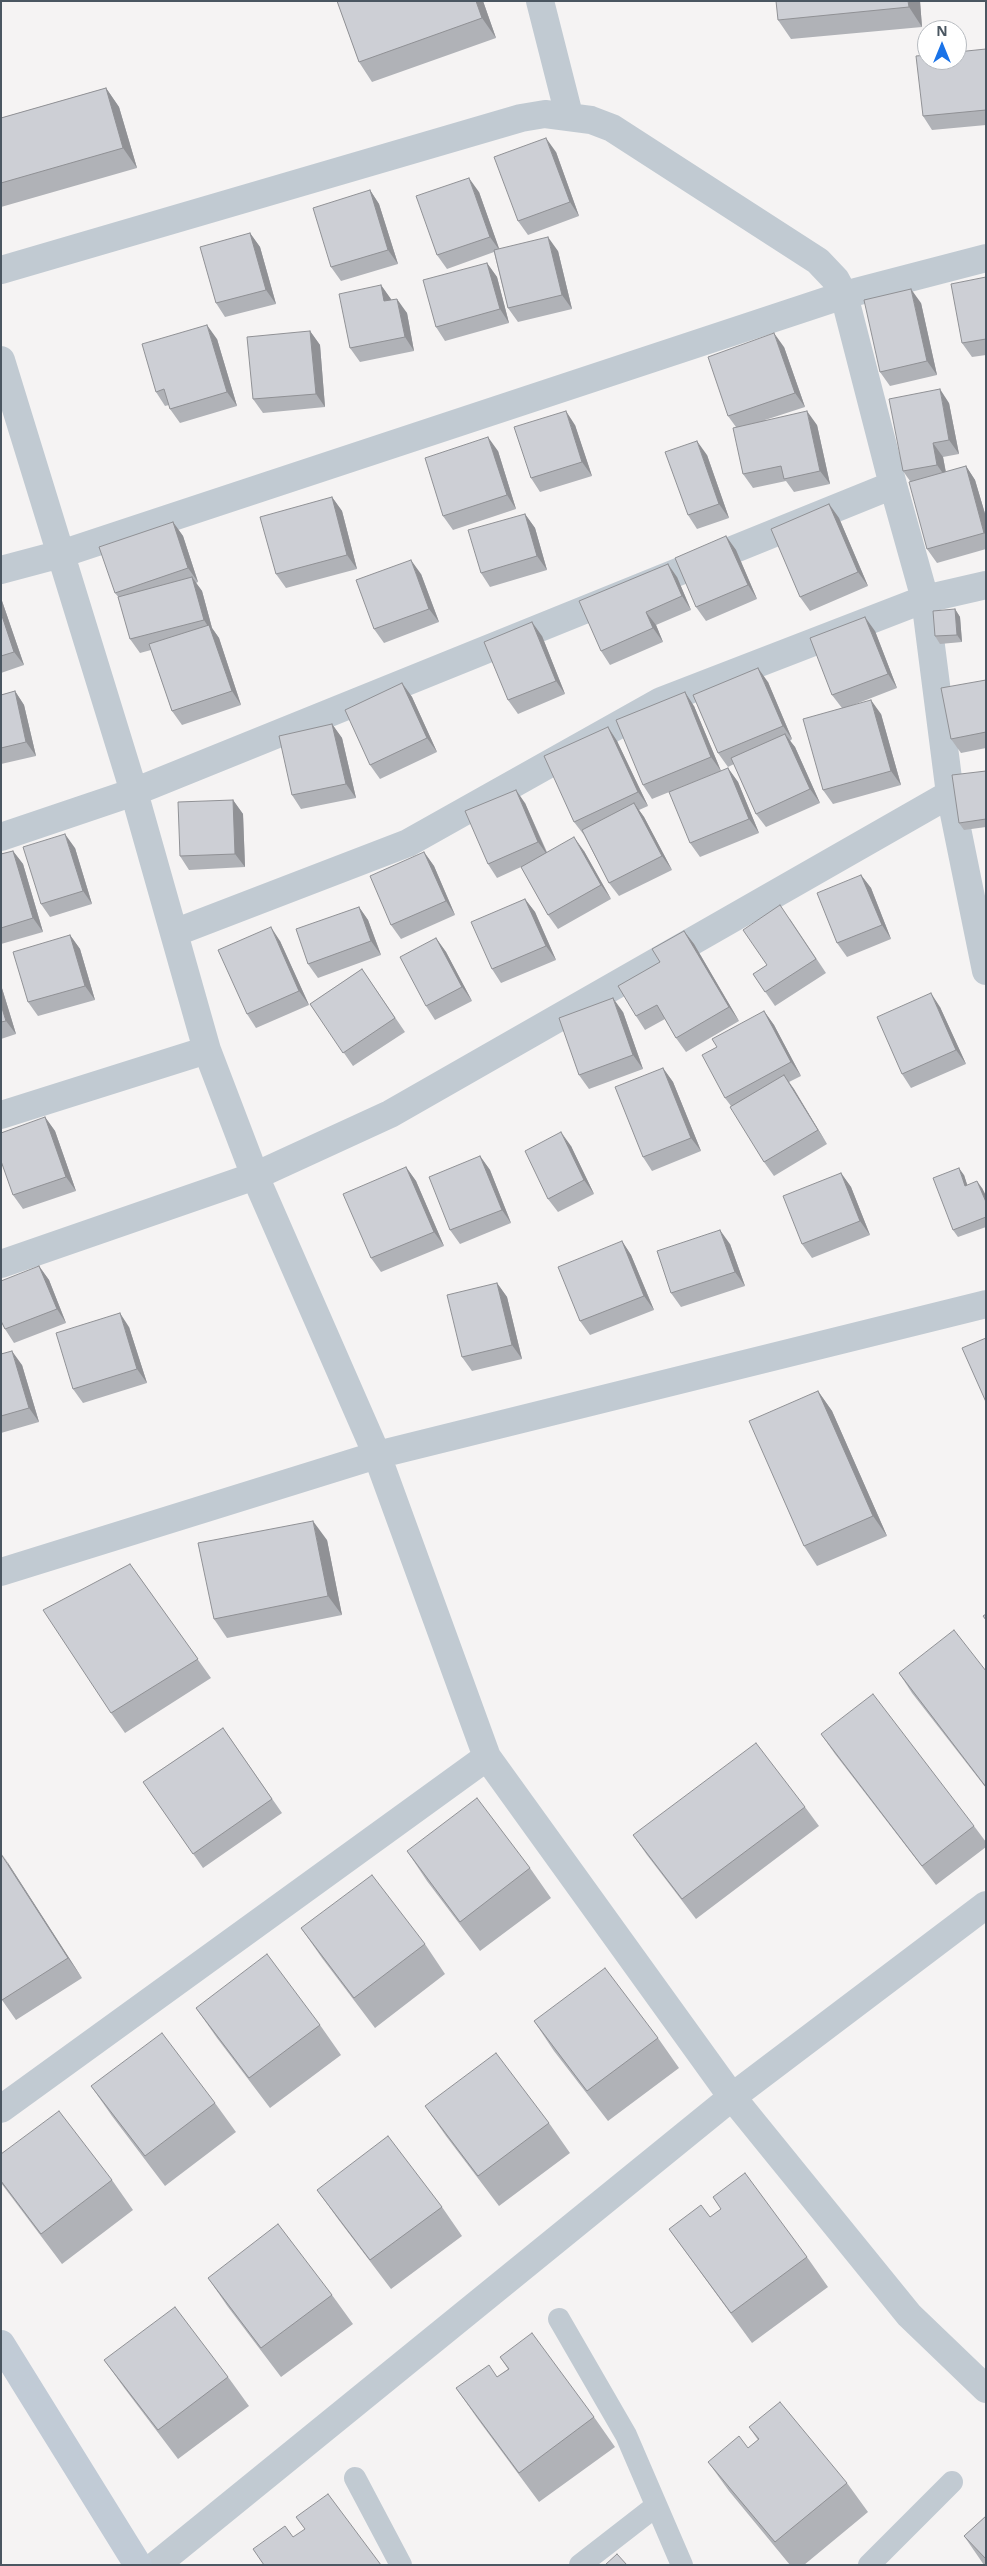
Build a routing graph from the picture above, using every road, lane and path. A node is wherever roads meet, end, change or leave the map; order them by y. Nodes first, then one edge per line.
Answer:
1 (540, 1) edge
2 (569, 115) junction
3 (986, 258) edge
4 (1, 270) edge
5 (844, 295) junction
6 (1, 360) edge
7 (893, 485) junction
8 (61, 554) junction
9 (1, 570) edge
10 (986, 585) edge
11 (925, 598) junction
12 (134, 792) junction
13 (950, 794) junction
14 (1, 837) edge
15 (174, 934) junction
16 (986, 971) edge
17 (207, 1050) junction
18 (1, 1115) edge
19 (255, 1176) junction
20 (1, 1264) edge
21 (986, 1304) edge
22 (376, 1455) junction
23 (1, 1572) edge
24 (487, 1757) junction
25 (986, 1905) edge
26 (732, 2097) junction
27 (1, 2109) edge
28 (559, 2319) dead end
29 (1, 2344) edge
30 (986, 2389) edge
31 (355, 2478) dead end
32 (952, 2482) dead end
33 (656, 2506) junction
34 (138, 2565) edge
35 (156, 2565) edge
36 (401, 2565) edge
37 (580, 2565) edge
38 (682, 2565) edge
39 (869, 2565) edge

1 - 2 street
2 - 4 street
2 - 5 street
3 - 5 street
5 - 7 street
5 - 8 street
6 - 8 street
7 - 11 street
7 - 12 street
8 - 9 street
8 - 12 street
10 - 11 street
11 - 13 street
11 - 15 street
12 - 14 street
12 - 15 street
13 - 16 street
13 - 19 street
15 - 17 street
17 - 18 street
17 - 19 street
19 - 20 street
19 - 22 street
21 - 22 street
22 - 23 street
22 - 24 street
24 - 26 street
24 - 27 street
25 - 26 street
26 - 30 street
26 - 35 street
28 - 33 lane
29 - 34 street
31 - 36 lane
32 - 39 lane
33 - 37 lane
33 - 38 lane

